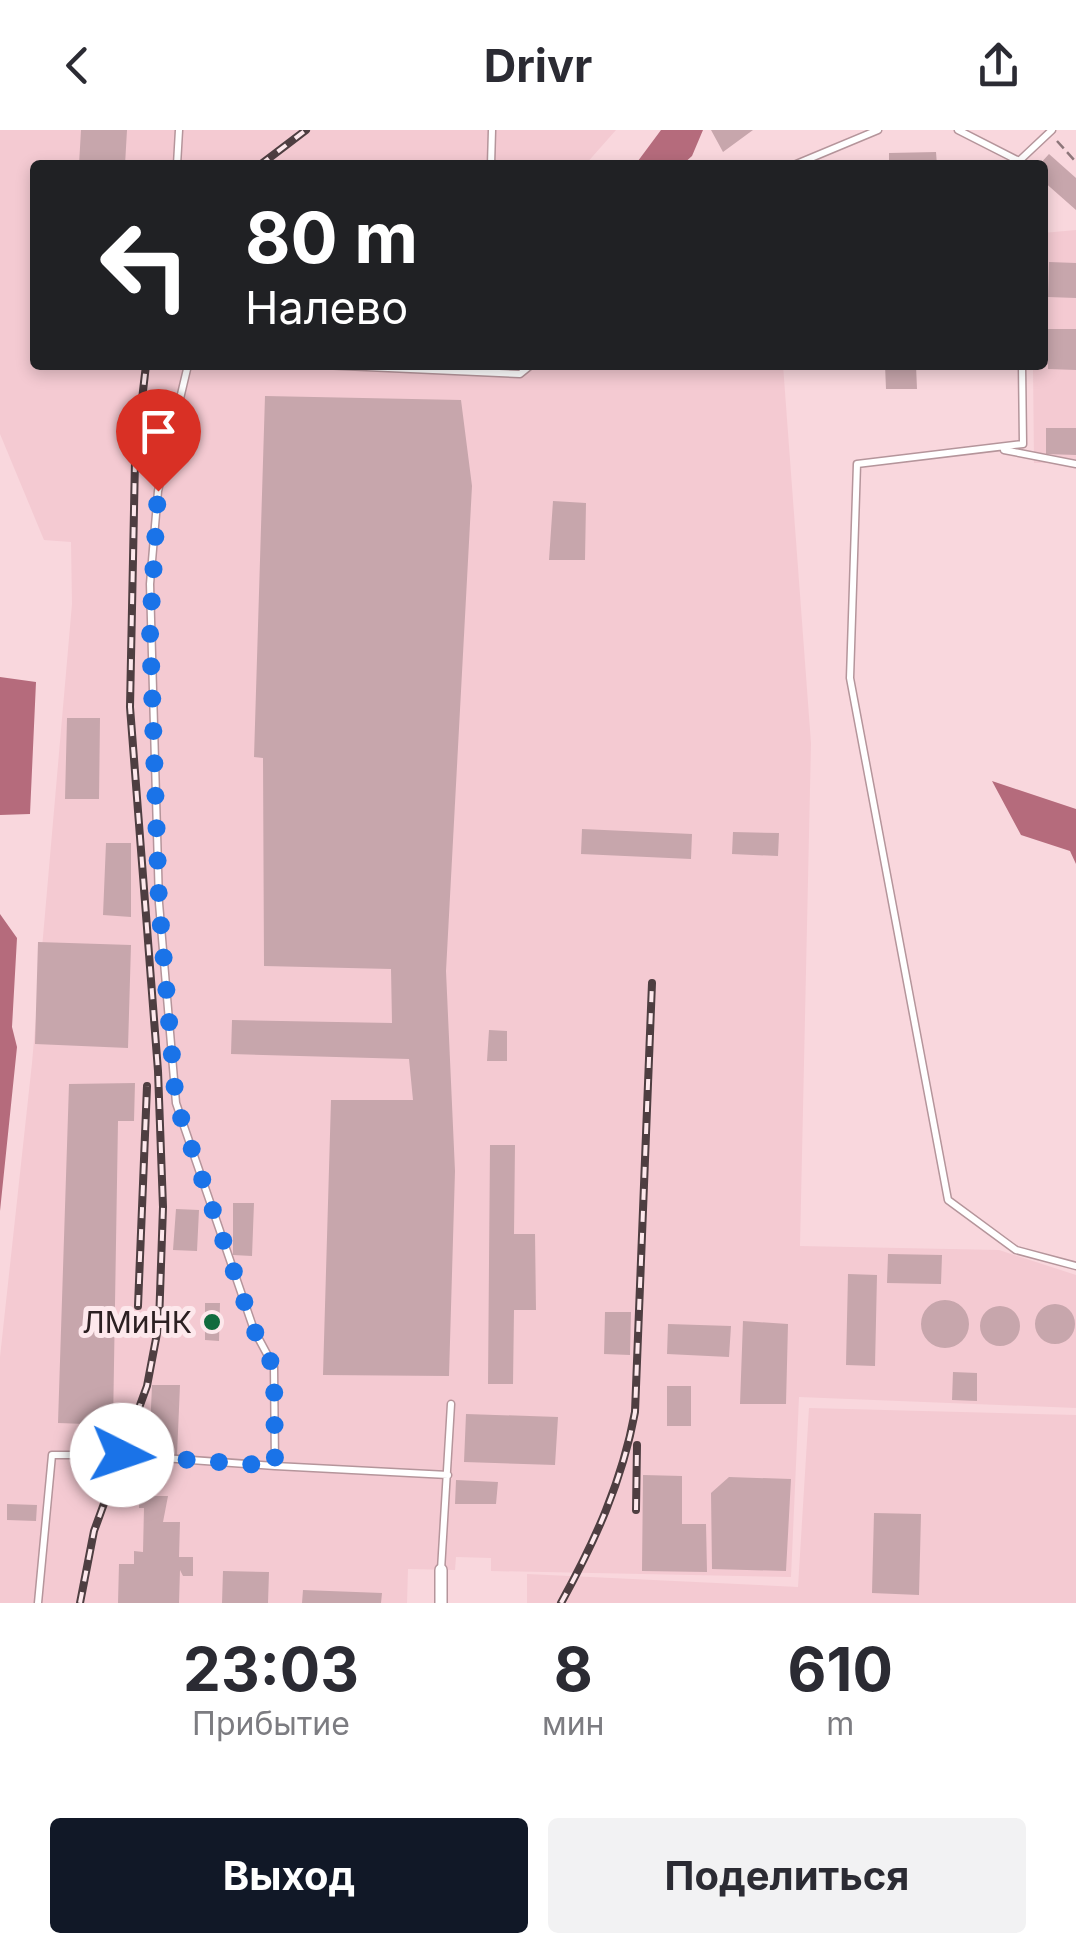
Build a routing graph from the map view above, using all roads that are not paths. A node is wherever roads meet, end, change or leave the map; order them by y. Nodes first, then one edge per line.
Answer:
1 (179, 130) edge
2 (492, 130) edge
3 (878, 130) edge
4 (958, 130) edge
5 (1052, 132) edge
6 (177, 160) edge
7 (491, 160) edge
8 (806, 160) edge
9 (1014, 160) edge
10 (1023, 160) edge
11 (187, 370) edge
12 (494, 370) edge
13 (525, 370) edge
14 (1022, 370) edge
15 (996, 448) junction
16 (1076, 464) edge
17 (1076, 1266) edge
18 (450, 1404) dead end
19 (275, 1466) junction
20 (448, 1475) junction
21 (441, 1570) joint
22 (38, 1603) edge
23 (441, 1603) edge

1 - 6 lane
2 - 7 lane
3 - 8 lane
4 - 9 lane
5 - 10 lane
11 - 19 lane
12 - 13 lane
14 - 15 lane
15 - 16 lane
15 - 17 lane
18 - 20 lane
19 - 20 lane
19 - 22 lane
20 - 21 lane
21 - 23 street

